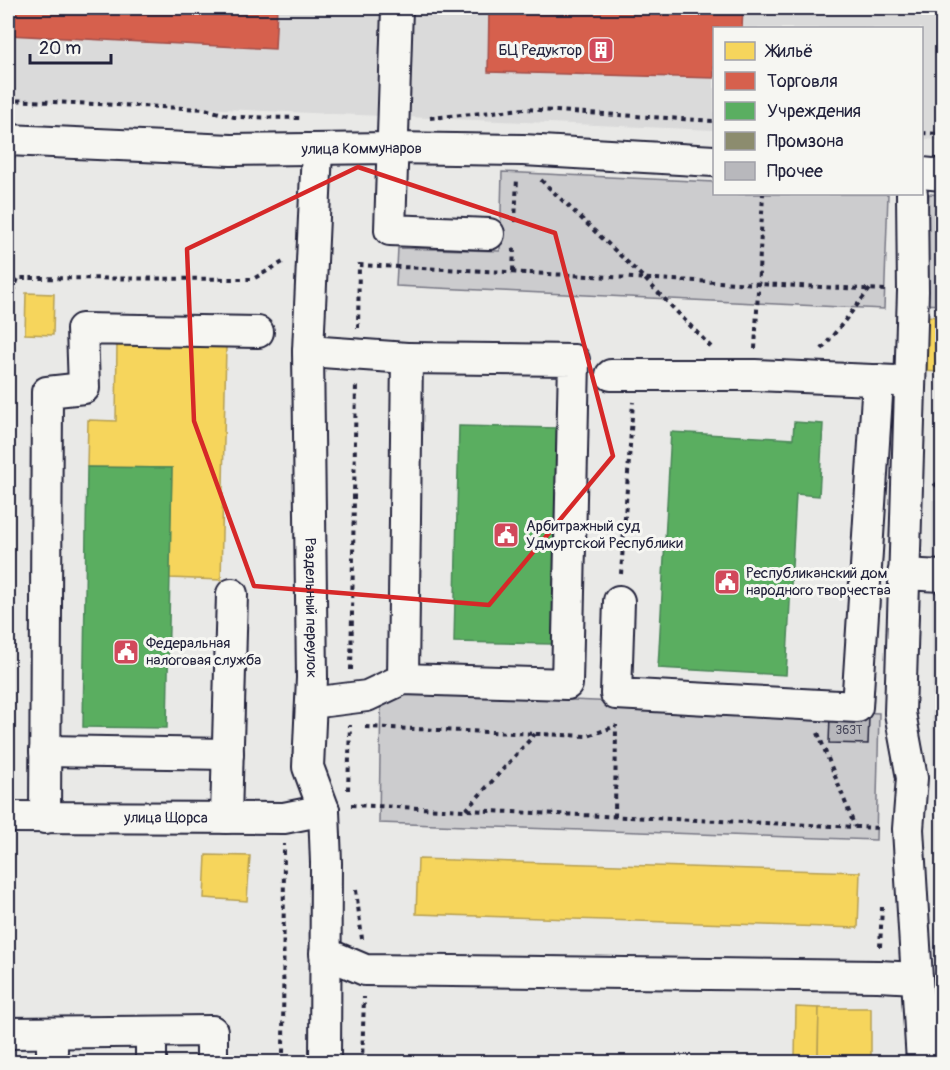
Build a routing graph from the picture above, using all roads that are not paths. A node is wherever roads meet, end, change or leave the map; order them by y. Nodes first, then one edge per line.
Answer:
1 (397, 8) edge
2 (392, 135) junction
3 (8, 140) edge
4 (317, 150) junction
5 (713, 161) edge
6 (923, 173) edge
7 (942, 175) edge
8 (912, 195) edge
9 (506, 231) road end
10 (258, 332) dead end
11 (308, 351) junction
12 (407, 357) junction
13 (623, 374) road end
14 (878, 380) junction
15 (909, 382) junction
16 (903, 573) junction
17 (942, 576) edge
18 (232, 594) dead end
19 (619, 602) road end
20 (404, 679) junction
21 (311, 703) junction
22 (45, 751) junction
23 (228, 754) junction
24 (324, 810) junction
25 (8, 817) edge
26 (45, 818) junction
27 (226, 818) junction
28 (325, 952) junction
29 (917, 978) junction
30 (151, 1032) junction
31 (8, 1033) edge
32 (52, 1033) junction
33 (52, 1062) edge
34 (151, 1062) edge
35 (212, 1062) edge
36 (325, 1062) edge
37 (922, 1062) edge

1 - 2 street
2 - 4 street, улица Коммунаров
2 - 5 street, улица Коммунаров
2 - 9 street
3 - 4 street, улица Коммунаров
4 - 11 street, Раздельный переулок
6 - 7 street
8 - 15 street
10 - 22 street
11 - 12 street
11 - 21 street, Раздельный переулок
12 - 20 street
12 - 20 street
13 - 14 street
14 - 15 street
14 - 19 street
15 - 16 street
16 - 17 street
16 - 29 street
18 - 23 street
20 - 21 street
21 - 24 street, Раздельный переулок
22 - 23 street
22 - 26 street
23 - 27 street
24 - 27 street, улица Щорса
24 - 28 street, Раздельный переулок
25 - 26 street, улица Щорса
26 - 27 street, улица Щорса
28 - 29 street
28 - 36 street, Раздельный переулок
29 - 37 street
30 - 32 street
30 - 34 street
30 - 35 street
31 - 32 street
32 - 33 street

